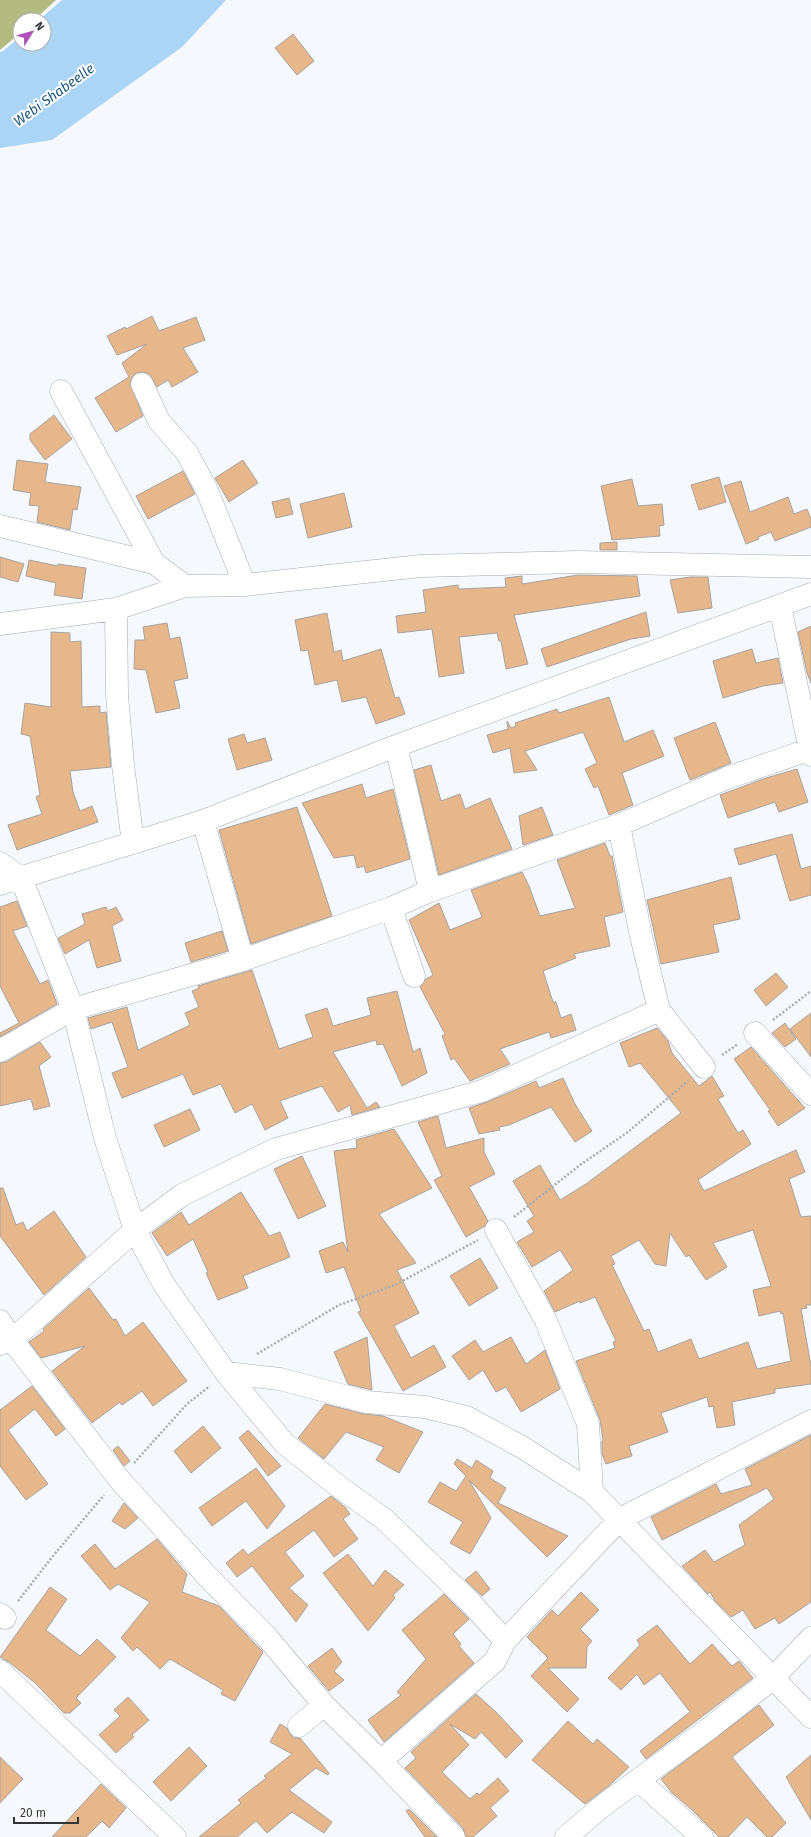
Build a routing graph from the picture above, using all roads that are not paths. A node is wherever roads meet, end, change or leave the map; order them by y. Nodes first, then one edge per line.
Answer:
1 (142, 384) dead end
2 (61, 391) dead end
3 (0, 526) edge
4 (154, 563) junction
5 (811, 568) edge
6 (244, 585) junction
7 (185, 586) junction
8 (811, 594) edge
9 (780, 606) junction
10 (116, 609) junction
11 (0, 624) edge
12 (396, 746) junction
13 (810, 751) edge
14 (203, 821) junction
15 (619, 824) junction
16 (133, 843) junction
17 (0, 863) edge
18 (21, 878) junction
19 (0, 884) edge
20 (430, 891) junction
21 (391, 908) junction
22 (243, 960) junction
23 (414, 976) dead end
24 (73, 1009) junction
25 (659, 1010) junction
26 (755, 1033) road end
27 (0, 1051) edge
28 (704, 1067) road end
29 (811, 1094) edge
30 (135, 1230) junction
31 (496, 1230) road end
32 (0, 1321) edge
33 (6, 1342) edge
34 (226, 1373) junction
35 (811, 1421) edge
36 (592, 1492) junction
37 (620, 1519) junction
38 (811, 1638) edge
39 (505, 1641) junction
40 (0, 1671) edge
41 (772, 1679) junction
42 (324, 1705) junction
43 (811, 1717) edge
44 (299, 1726) dead end
45 (382, 1761) junction
46 (638, 1780) junction
47 (175, 1837) edge
48 (454, 1837) edge
49 (566, 1837) edge
50 (702, 1837) edge

1 - 6 street
2 - 4 street
3 - 4 street
4 - 7 street
5 - 6 street
6 - 7 street
7 - 10 street
8 - 9 street
9 - 12 street
9 - 13 street
10 - 11 street
10 - 16 street
12 - 14 street
12 - 20 street
13 - 15 street
14 - 16 street
14 - 22 street
15 - 20 street
15 - 25 street
16 - 18 street
17 - 18 street
18 - 19 street
18 - 24 street
20 - 21 street
21 - 22 street
21 - 23 street
22 - 24 street
24 - 27 street
24 - 30 street
25 - 28 street
25 - 30 street
26 - 29 street
30 - 33 street
30 - 34 street
31 - 36 street
32 - 33 street
33 - 42 street
34 - 36 street
34 - 39 street
35 - 37 street
36 - 37 street
37 - 39 street
37 - 41 street
38 - 41 street
39 - 45 street
40 - 47 street
41 - 43 street
41 - 46 street
42 - 44 street
42 - 45 street
45 - 48 street
46 - 49 street
46 - 50 street

